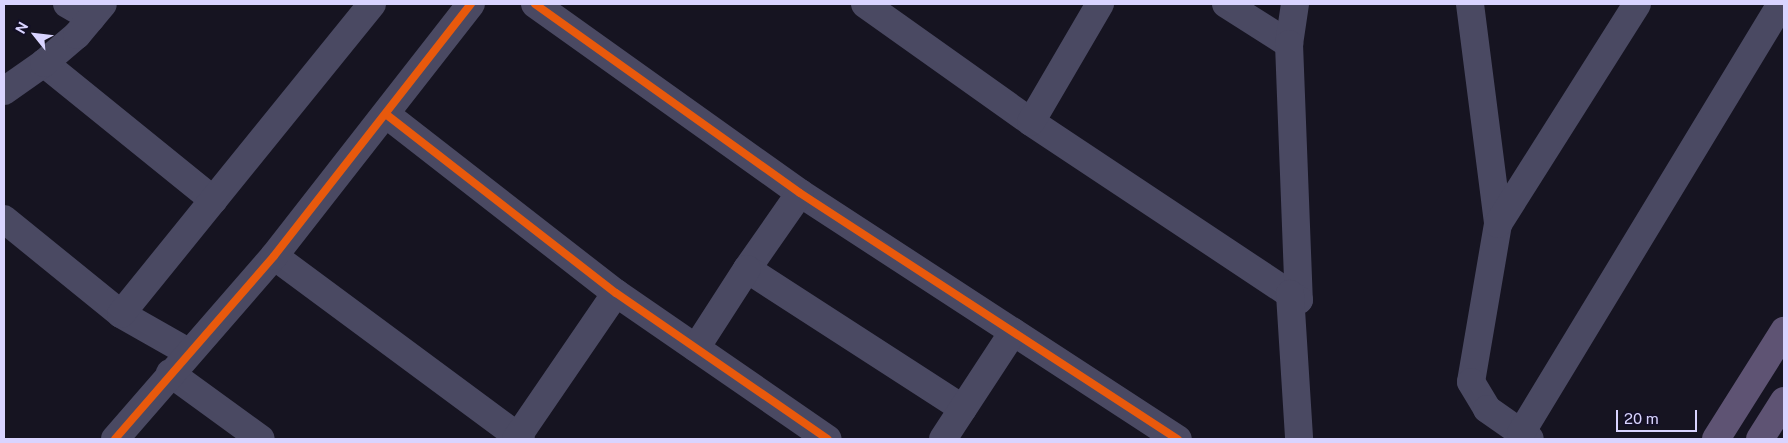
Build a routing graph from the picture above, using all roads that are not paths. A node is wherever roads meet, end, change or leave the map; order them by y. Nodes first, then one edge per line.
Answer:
1 (67, 4) edge
2 (372, 4) edge
3 (472, 4) edge
4 (535, 4) edge
5 (865, 4) edge
6 (1100, 4) edge
7 (1228, 4) edge
8 (1295, 4) edge
9 (1470, 4) edge
10 (1636, 4) edge
11 (1781, 4) edge
12 (97, 11) edge
13 (1289, 44) junction
14 (44, 63) junction
15 (4, 91) edge
16 (387, 114) junction
17 (1031, 122) junction
18 (800, 193) junction
19 (214, 200) junction
20 (4, 219) edge
21 (1498, 224) junction
22 (274, 256) junction
23 (747, 269) junction
24 (616, 293) junction
25 (1290, 294) junction
26 (121, 314) junction
27 (1784, 331) edge
28 (1013, 332) junction
29 (696, 348) junction
30 (188, 352) junction
31 (170, 373) junction
32 (1784, 401) edge
33 (963, 408) junction
34 (1167, 436) edge
35 (1525, 436) edge
36 (518, 438) edge
37 (115, 439) edge
38 (261, 439) edge
39 (828, 439) edge
40 (943, 439) edge
41 (1299, 439) edge
42 (1716, 439) edge
43 (1760, 439) edge

1 - 12 street
2 - 19 street
3 - 16 street
4 - 18 street
5 - 17 street
6 - 17 street
7 - 13 street
8 - 13 street
9 - 21 street
10 - 21 street
11 - 35 street
12 - 14 street
13 - 25 street
14 - 15 street
14 - 19 street
16 - 22 street
16 - 24 street
17 - 25 street
18 - 23 street
18 - 28 street
19 - 26 street
20 - 26 street
21 - 35 street
22 - 30 street
22 - 36 street
23 - 29 street
23 - 33 street
24 - 29 street
24 - 36 street
25 - 41 street
26 - 30 street
27 - 42 main road
28 - 33 street
28 - 34 street
29 - 39 street
30 - 31 street
31 - 37 street
31 - 38 street
32 - 43 main road
33 - 40 street

